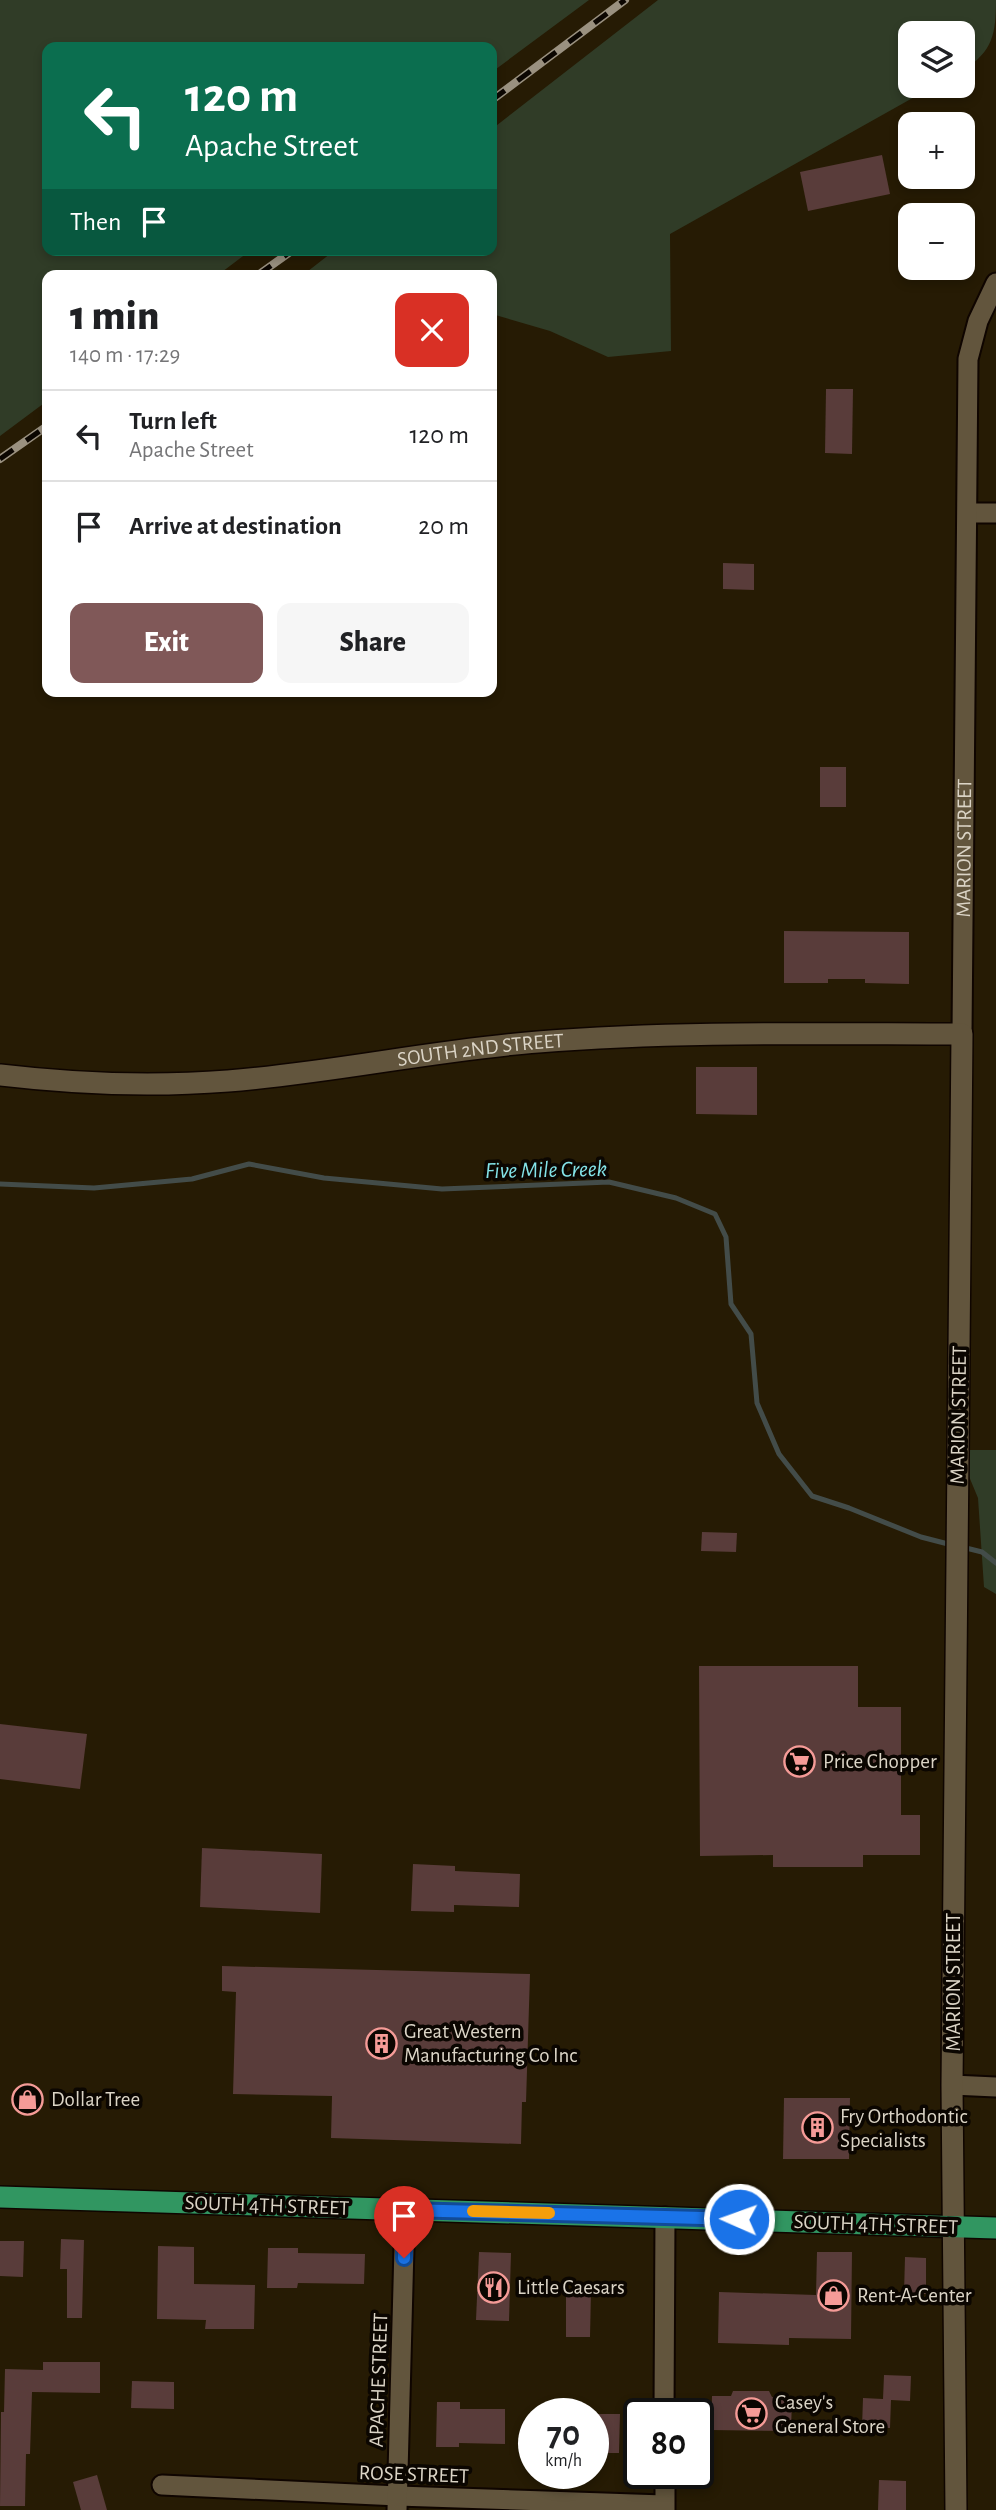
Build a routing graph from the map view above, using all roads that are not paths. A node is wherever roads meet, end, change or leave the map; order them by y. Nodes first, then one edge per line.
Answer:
1 (996, 283) edge
2 (969, 513) junction
3 (996, 513) edge
4 (962, 1034) junction
5 (0, 1075) edge
6 (952, 2085) junction
7 (996, 2087) edge
8 (0, 2197) edge
9 (405, 2210) junction
10 (665, 2217) junction
11 (953, 2227) junction
12 (996, 2228) edge
13 (664, 2398) edge
14 (162, 2485) dead end
15 (664, 2489) edge
16 (398, 2503) edge
17 (664, 2508) edge
18 (956, 2510) edge

1 - 2 street, MARION STREET
2 - 3 street
2 - 4 street, MARION STREET
4 - 5 street, SOUTH 2ND STREET
4 - 6 street, MARION STREET
6 - 7 street
6 - 11 street, MARION STREET
8 - 9 highway, SOUTH 4TH STREET
9 - 10 highway, SOUTH 4TH STREET
9 - 16 street, APACHE STREET
10 - 11 highway, SOUTH 4TH STREET
10 - 13 street
11 - 12 highway, SOUTH 4TH STREET
11 - 18 street, MARION STREET
14 - 16 street, ROSE STREET
15 - 17 street
16 - 17 street, ROSE STREET

